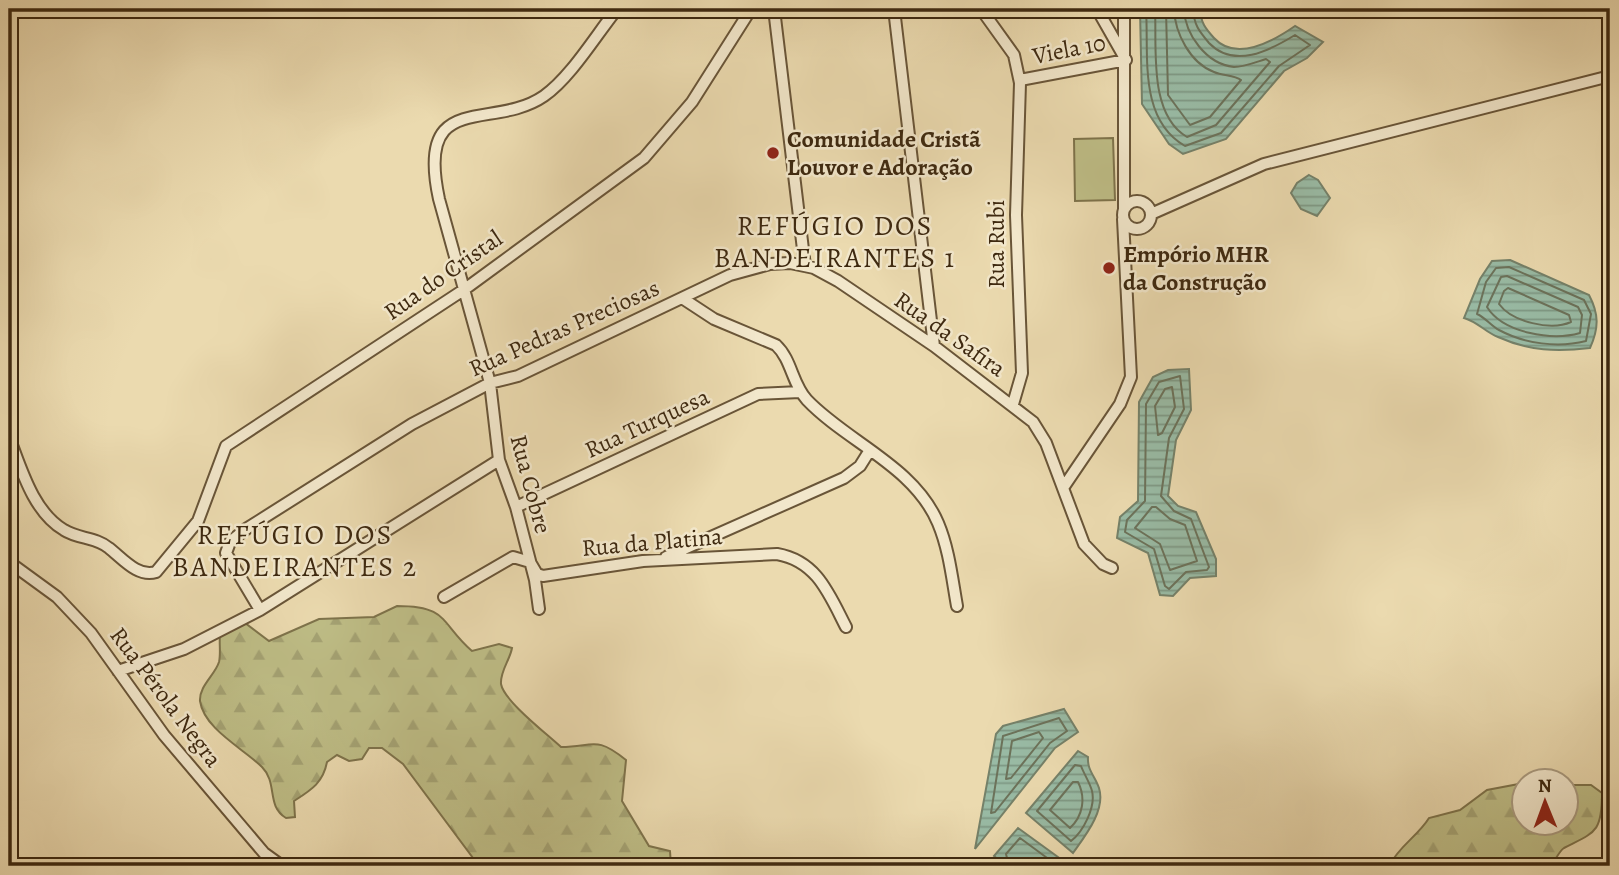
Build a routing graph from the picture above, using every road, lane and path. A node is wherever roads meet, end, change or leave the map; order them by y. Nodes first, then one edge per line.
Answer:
1 (617, 9) edge
2 (751, 9) edge
3 (774, 9) edge
4 (894, 9) edge
5 (981, 9) edge
6 (1097, 9) edge
7 (1124, 9) edge
8 (1126, 60) junction
9 (1610, 76) edge
10 (1020, 80) junction
11 (1124, 185) junction
12 (1141, 202) junction
13 (1151, 214) junction
14 (1126, 219) junction
15 (805, 266) junction
16 (465, 289) junction
17 (682, 298) junction
18 (934, 345) junction
19 (490, 383) junction
20 (800, 392) junction
21 (1013, 404) junction
22 (9, 437) edge
23 (870, 450) junction
24 (499, 460) junction
25 (1063, 488) junction
26 (516, 507) junction
27 (660, 560) junction
28 (9, 562) edge
29 (530, 562) junction
30 (1112, 568) dead end
31 (444, 597) dead end
32 (957, 606) dead end
33 (539, 609) dead end
34 (260, 610) junction
35 (846, 626) dead end
36 (118, 671) junction
37 (282, 866) edge

1 - 16 street, Rua Cobre
2 - 16 street, Rua do Cristal
3 - 15 street
4 - 18 street
5 - 10 street, Rua Rubi
6 - 8 street
7 - 8 street
8 - 10 street, Viela 10
8 - 11 street
9 - 13 street
10 - 21 street, Rua Rubi
11 - 12 street
11 - 14 street
12 - 13 street
12 - 14 street
13 - 14 street
14 - 25 street
15 - 17 street, Rua da Safira
15 - 18 street, Rua da Safira
16 - 19 street, Rua Cobre
16 - 22 street, Rua do Cristal
17 - 19 street, Rua Pedras Preciosas
17 - 20 street, Rua Pedras Preciosas
18 - 21 street, Rua da Safira
19 - 24 street, Rua Cobre
19 - 34 street, Rua Pedras Preciosas
20 - 23 street, Rua Pedras Preciosas
20 - 26 street, Rua Turquesa
21 - 25 street, Rua da Safira
23 - 27 street
23 - 32 street, Rua Pedras Preciosas
24 - 26 street, Rua Cobre
24 - 34 street
25 - 30 street, Rua da Safira
26 - 29 street, Rua Cobre
27 - 29 street, Rua da Platina
27 - 35 street, Rua da Platina
28 - 36 street, Rua Pérola Negra
29 - 31 street
29 - 33 street, Rua Cobre
34 - 36 street
36 - 37 street, Rua Pérola Negra

